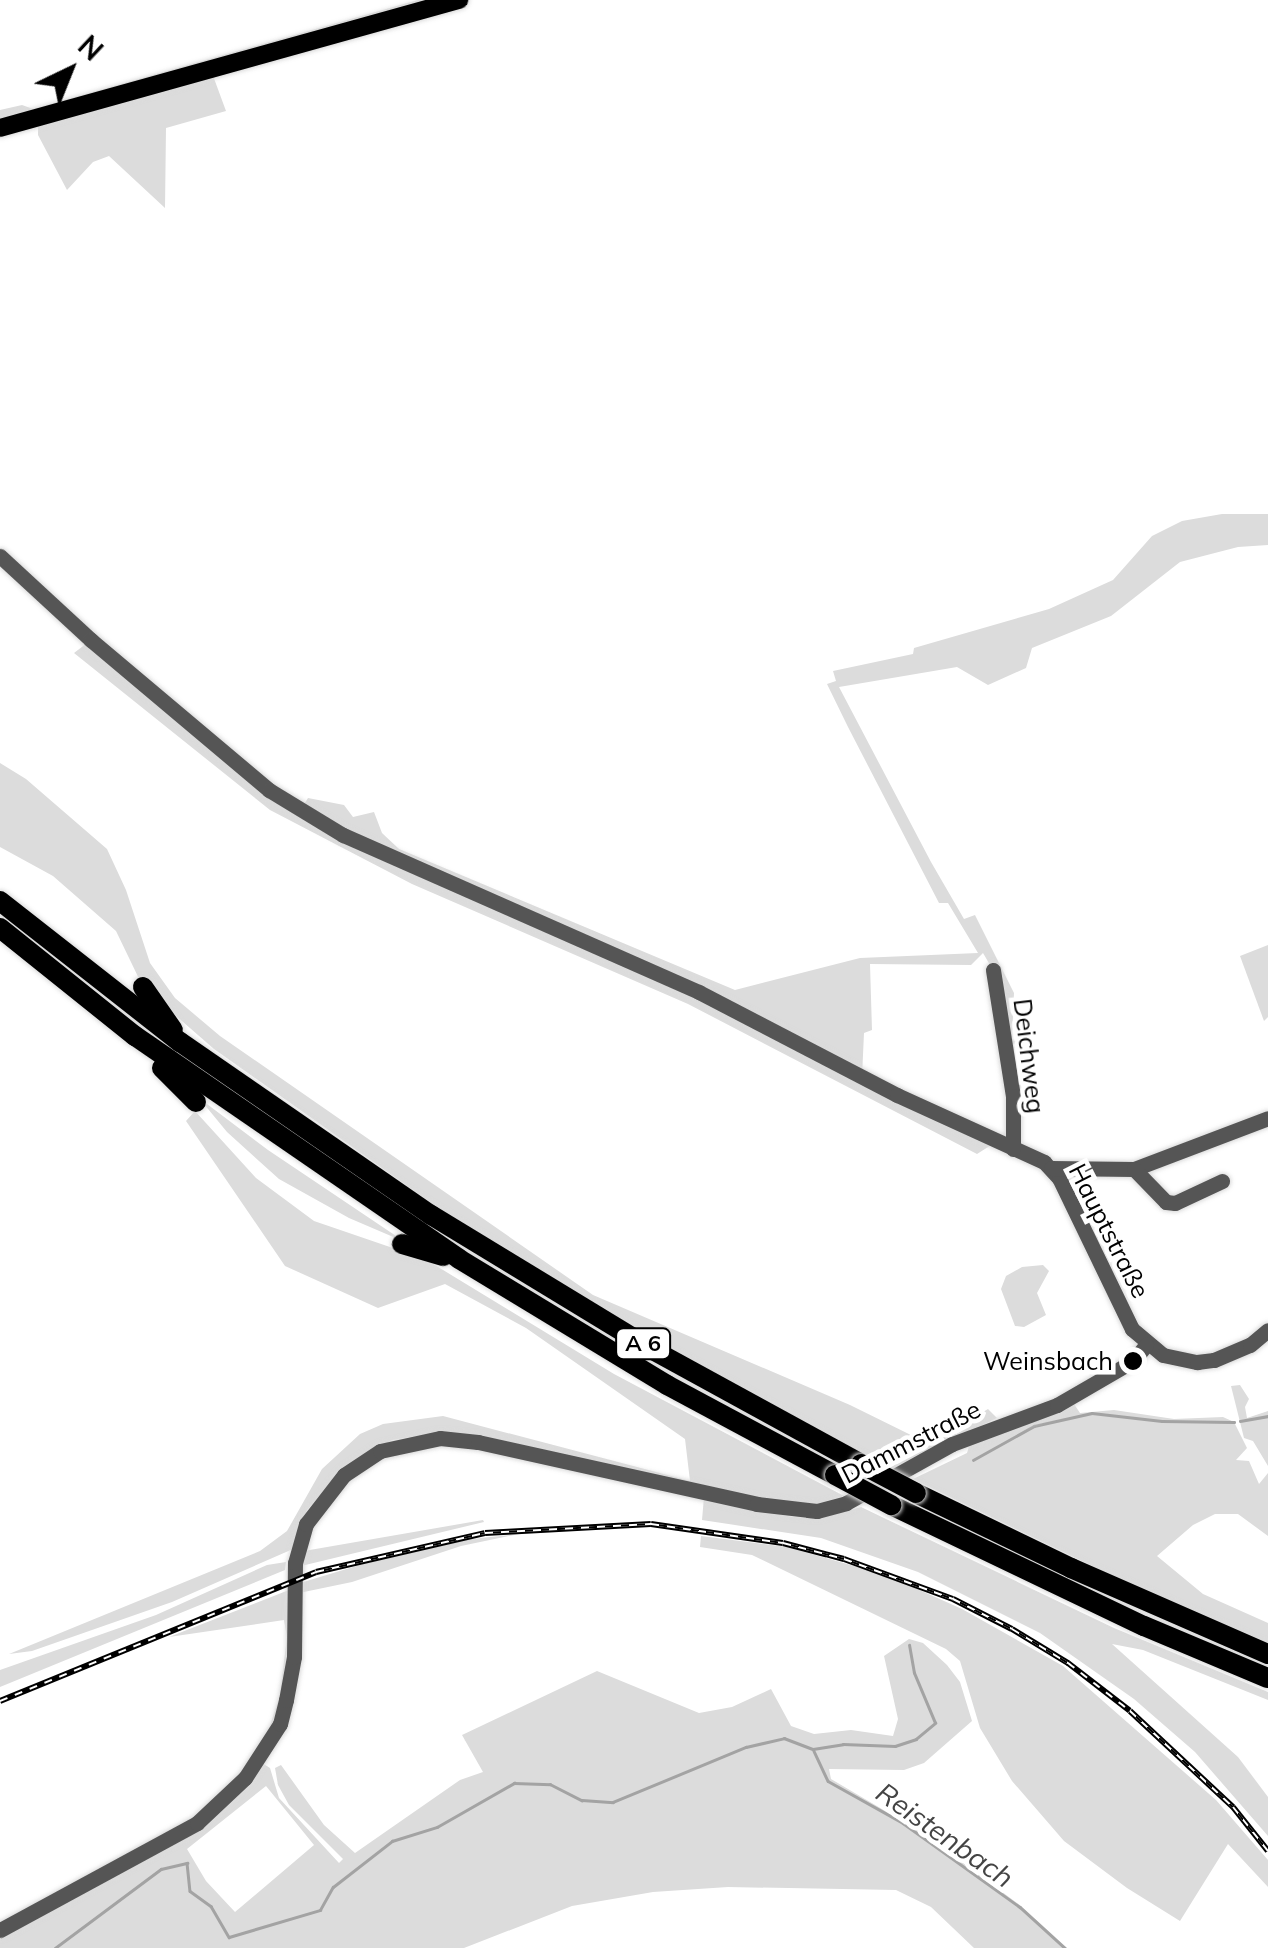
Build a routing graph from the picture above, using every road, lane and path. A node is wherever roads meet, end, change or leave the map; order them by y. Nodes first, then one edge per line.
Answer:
1 (459, 0) edge
2 (0, 128) edge
3 (0, 556) edge
4 (0, 900) edge
5 (0, 928) edge
6 (992, 970) dead end
7 (143, 987) dead end
8 (135, 1036) junction
9 (180, 1042) junction
10 (196, 1102) dead end
11 (1268, 1118) edge
12 (1013, 1149) junction
13 (1051, 1168) junction
14 (1134, 1170) junction
15 (1222, 1181) dead end
16 (402, 1244) dead end
17 (460, 1259) junction
18 (1268, 1330) edge
19 (1146, 1344) junction
20 (1268, 1654) edge
21 (1268, 1678) edge
22 (0, 1930) edge

1 - 2 main road
3 - 12 street, Hauptstraße
4 - 9 highway, A 6
5 - 8 highway, A 6
6 - 12 street, Deichweg
7 - 9 highway
8 - 10 highway
8 - 17 highway, A 6
9 - 20 highway, A 6, bridge
11 - 14 street
12 - 13 street, Hauptstraße
13 - 14 street
13 - 19 street, Hauptstraße
14 - 15 street
16 - 17 highway
17 - 21 highway, A 6, bridge
18 - 19 street
19 - 22 street, Dammstraße

